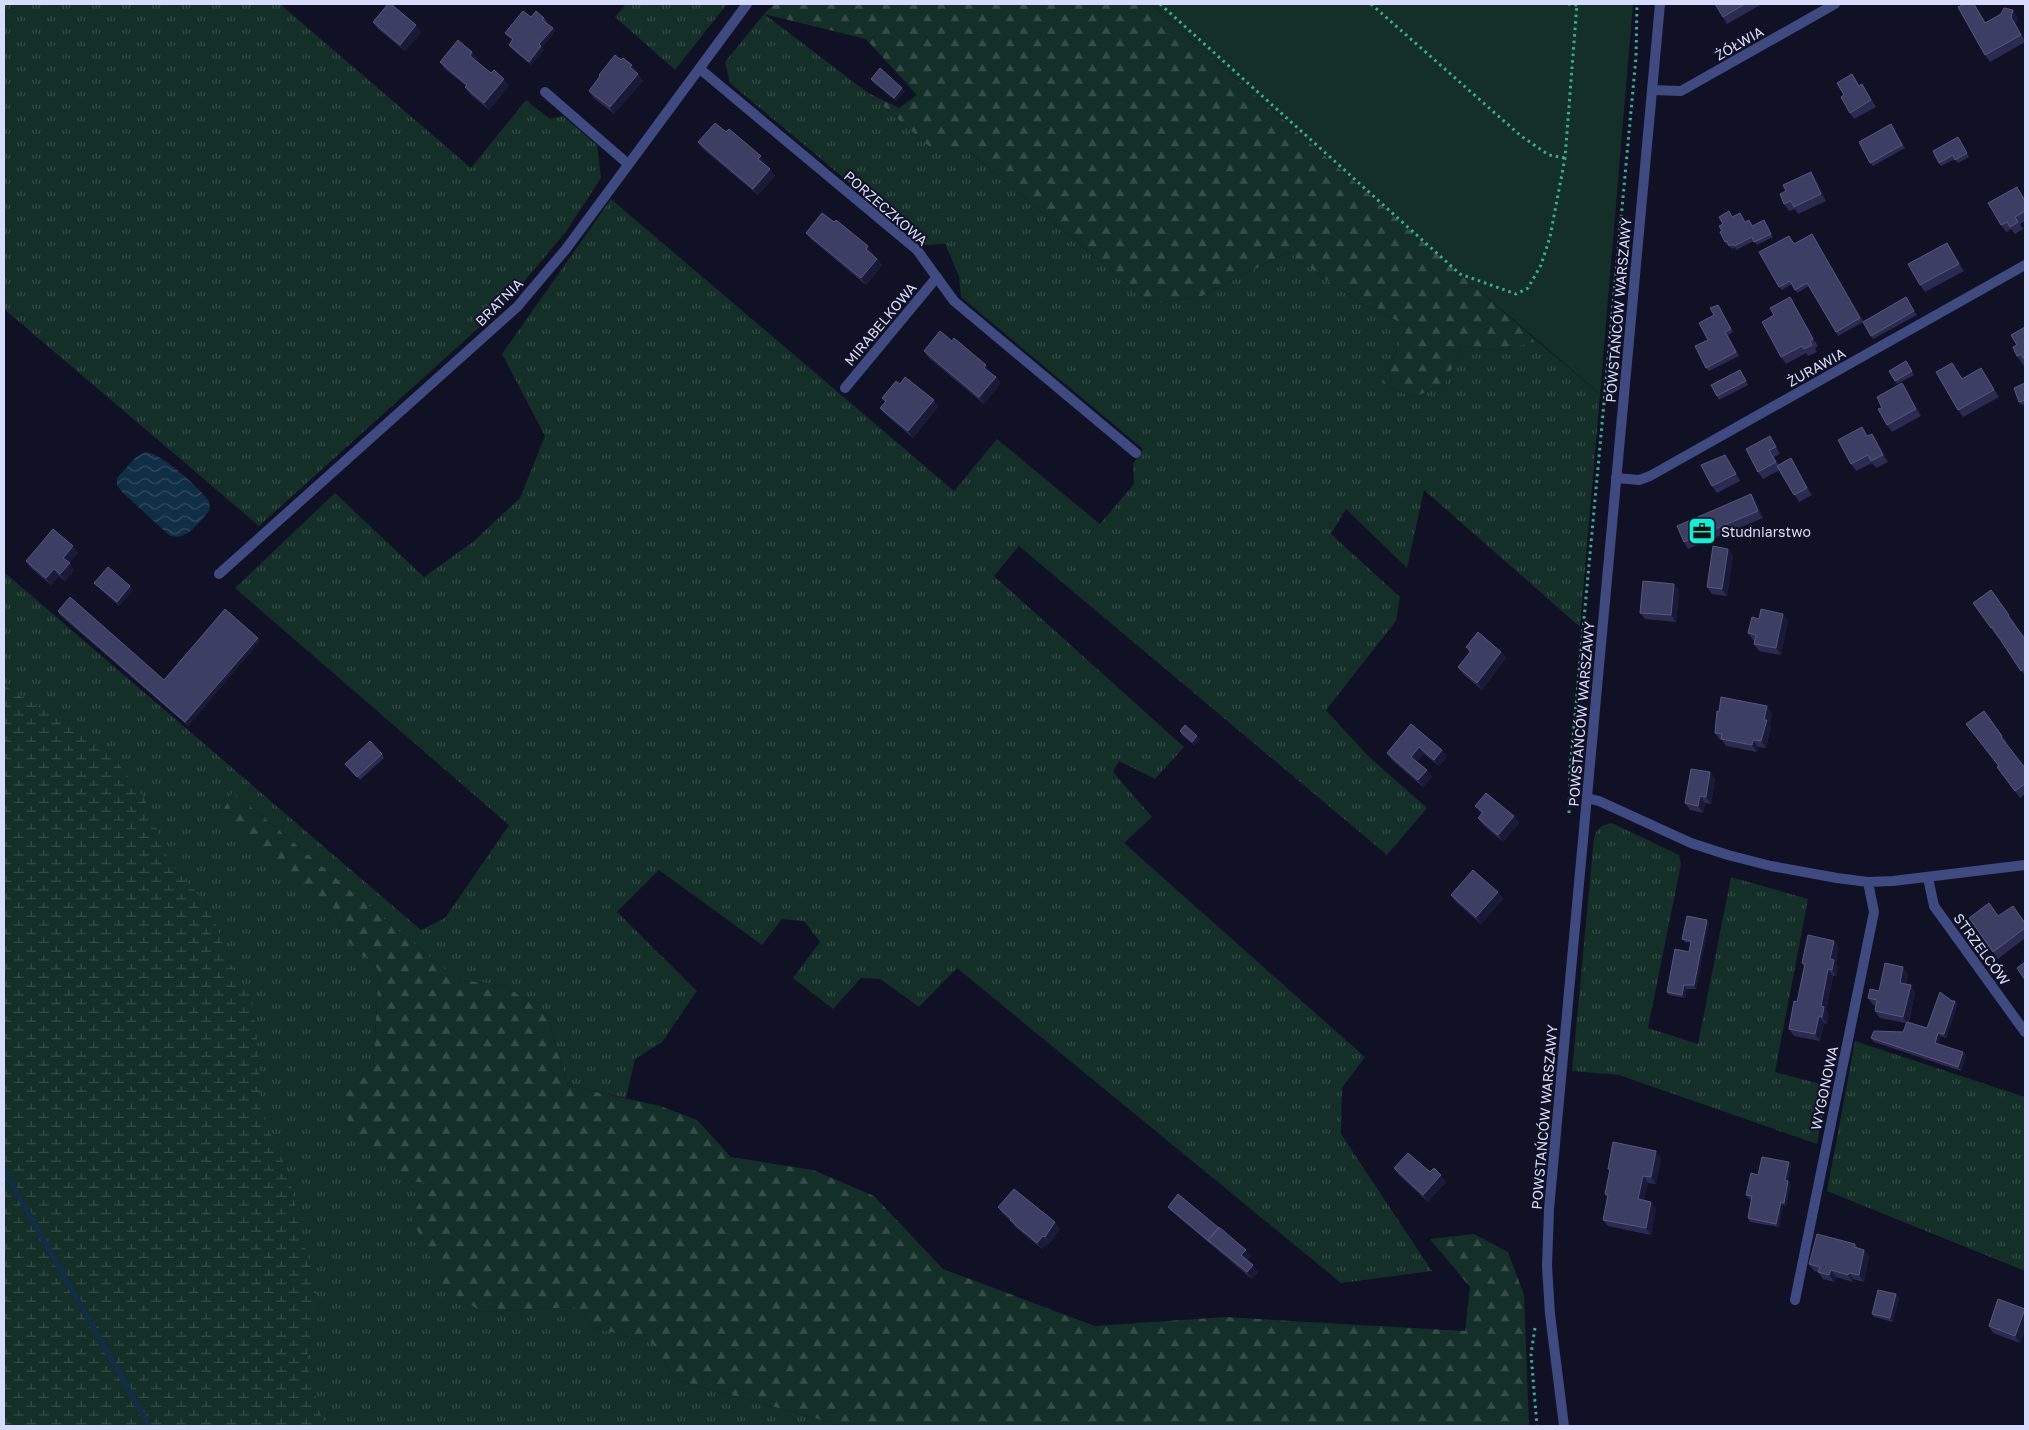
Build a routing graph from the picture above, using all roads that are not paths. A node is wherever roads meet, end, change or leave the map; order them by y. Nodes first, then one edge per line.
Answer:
1 (747, 4) edge
2 (1660, 4) edge
3 (1835, 4) edge
4 (700, 70) junction
5 (1652, 90) junction
6 (546, 92) dead end
7 (628, 164) junction
8 (2025, 265) edge
9 (937, 277) junction
10 (845, 388) dead end
11 (1136, 453) dead end
12 (1616, 478) junction
13 (219, 574) dead end
14 (1587, 798) junction
15 (2025, 865) edge
16 (1928, 878) junction
17 (1868, 882) junction
18 (2025, 1032) edge
19 (1795, 1300) dead end
20 (1564, 1426) edge

1 - 4 street, BRATNIA
2 - 5 street, POWSTAŃCÓW WARSZAWY
3 - 5 street, ŻÓŁWIA
4 - 7 street, BRATNIA
4 - 9 street, PORZECZKOWA
5 - 12 street, POWSTAŃCÓW WARSZAWY
6 - 7 street
7 - 13 street, BRATNIA
8 - 12 street, ŻURAWIA
9 - 10 street, MIRABELKOWA
9 - 11 street, PORZECZKOWA
12 - 14 street, POWSTAŃCÓW WARSZAWY
14 - 17 street
14 - 20 street, POWSTAŃCÓW WARSZAWY
15 - 16 street
16 - 17 street
16 - 18 street, STRZELCÓW
17 - 19 street, WYGONOWA

